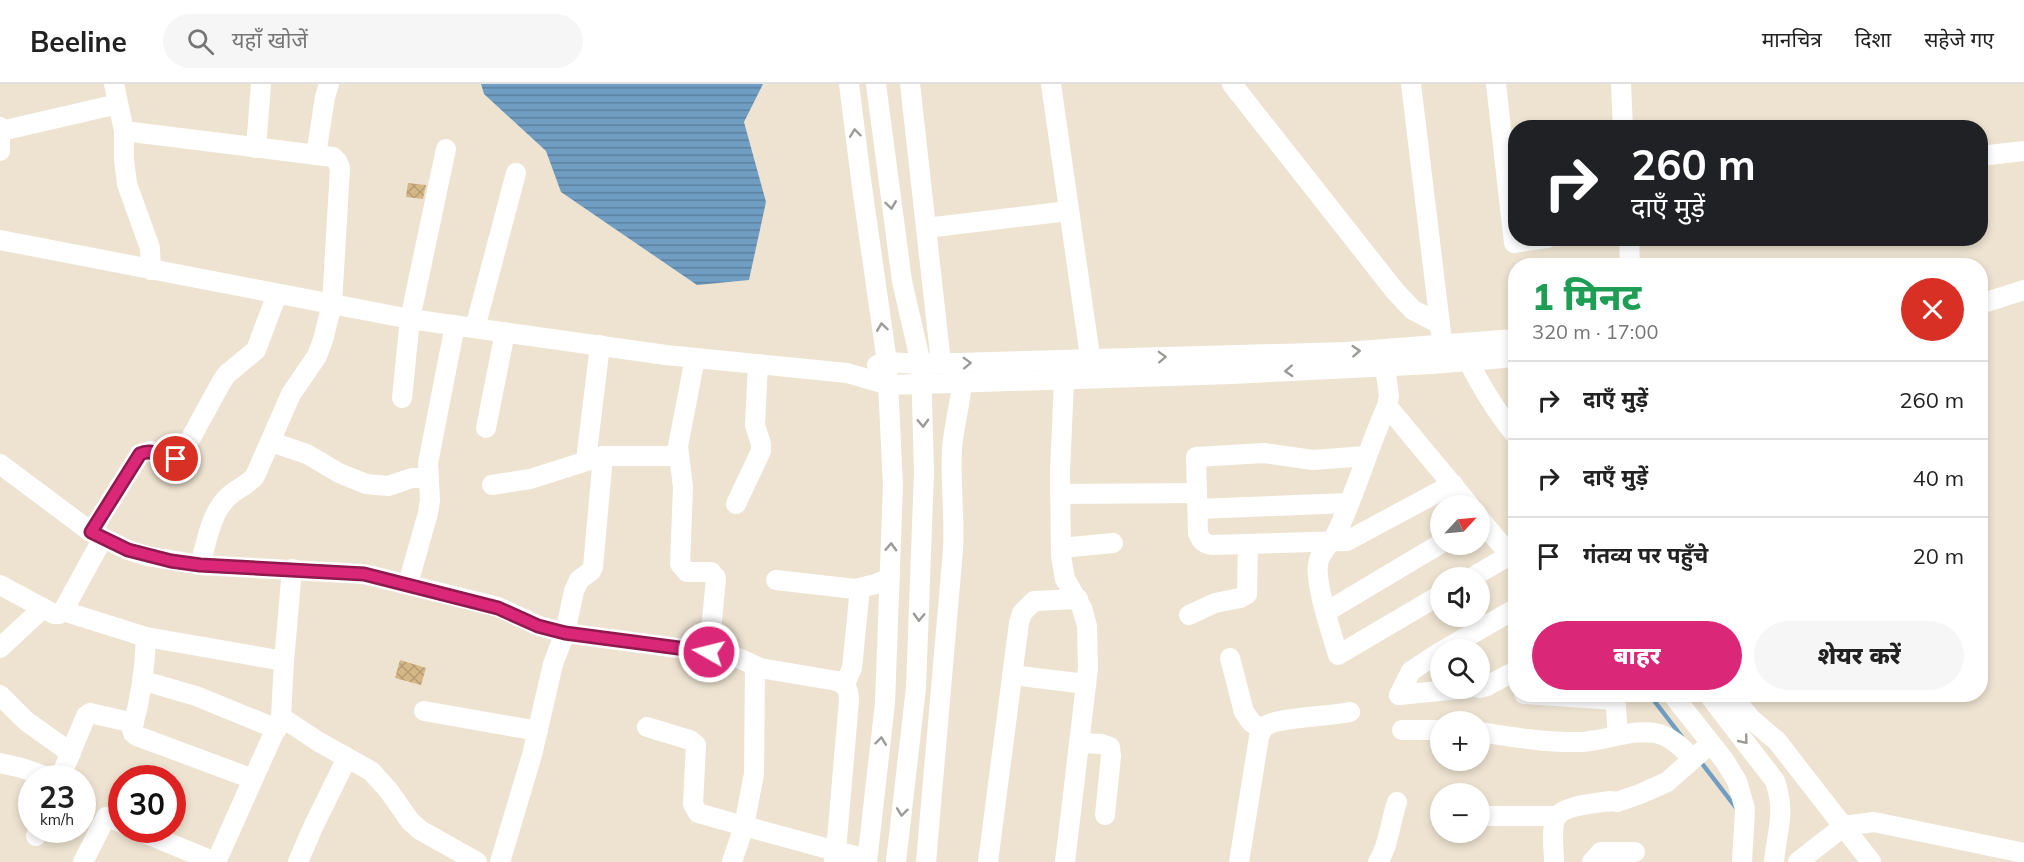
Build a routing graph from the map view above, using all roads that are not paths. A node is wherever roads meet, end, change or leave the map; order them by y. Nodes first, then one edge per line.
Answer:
1 (114, 84) edge
2 (261, 84) edge
3 (329, 84) edge
4 (849, 84) edge
5 (876, 84) edge
6 (909, 84) edge
7 (1051, 84) edge
8 (1232, 84) edge
9 (1411, 84) edge
10 (1496, 84) edge
11 (1621, 84) edge
12 (118, 104) junction
13 (1623, 120) edge
14 (0, 129) edge
15 (124, 131) junction
16 (256, 148) junction
17 (446, 149) dead end
18 (2024, 151) edge
19 (0, 152) edge
20 (315, 155) junction
21 (1988, 155) edge
22 (516, 173) dead end
23 (1508, 190) edge
24 (1068, 211) junction
25 (926, 228) junction
26 (0, 240) edge
27 (151, 270) junction
28 (2024, 290) edge
29 (278, 294) junction
30 (1988, 301) edge
31 (332, 304) junction
32 (410, 319) junction
33 (1440, 324) junction
34 (455, 325) junction
35 (475, 328) junction
36 (505, 332) junction
37 (1508, 340) edge
38 (600, 345) junction
39 (1444, 353) junction
40 (695, 358) junction
41 (1508, 358) edge
42 (1091, 359) junction
43 (1468, 361) junction
44 (887, 362) junction
45 (941, 363) junction
46 (758, 364) junction
47 (921, 364) junction
48 (1385, 366) junction
49 (847, 373) junction
50 (1092, 379) junction
51 (1064, 380) junction
52 (962, 383) junction
53 (921, 384) junction
54 (889, 385) junction
55 (402, 398) dead end
56 (1387, 406) junction
57 (1508, 426) edge
58 (486, 428) dead end
59 (271, 442) junction
60 (679, 456) junction
61 (1366, 456) junction
62 (594, 458) junction
63 (0, 464) edge
64 (429, 478) junction
65 (1454, 484) junction
66 (492, 485) dead end
67 (1060, 494) junction
68 (1462, 495) edge
69 (1198, 501) junction
70 (1348, 503) junction
71 (736, 504) dead end
72 (1490, 532) edge
73 (97, 535) junction
74 (1332, 542) junction
75 (1113, 543) dead end
76 (1248, 544) junction
77 (1061, 548) junction
78 (1430, 550) edge
79 (1508, 553) edge
80 (1508, 560) edge
81 (200, 565) junction
82 (292, 569) junction
83 (1490, 569) edge
84 (890, 578) junction
85 (776, 580) dead end
86 (408, 584) junction
87 (0, 585) edge
88 (860, 588) junction
89 (1078, 599) junction
90 (1430, 601) edge
91 (53, 610) junction
92 (1326, 612) junction
93 (1508, 613) edge
94 (1189, 615) dead end
95 (565, 633) junction
96 (146, 637) junction
97 (1463, 639) edge
98 (0, 648) edge
99 (709, 652) junction
100 (1230, 658) dead end
101 (1430, 659) edge
102 (284, 661) junction
103 (755, 666) junction
104 (1012, 675) junction
105 (144, 681) junction
106 (1508, 681) edge
107 (845, 684) junction
108 (1086, 684) junction
109 (1490, 685) edge
110 (1430, 691) edge
111 (0, 695) edge
112 (1615, 702) edge
113 (1678, 702) edge
114 (1714, 702) edge
115 (1737, 702) edge
116 (424, 711) dead end
117 (1350, 712) dead end
118 (134, 723) junction
119 (279, 723) junction
120 (646, 727) dead end
121 (1262, 730) junction
122 (1402, 730) dead end
123 (1430, 730) edge
124 (538, 731) junction
125 (1490, 733) edge
126 (1618, 735) junction
127 (1079, 743) junction
128 (1710, 744) junction
129 (71, 753) junction
130 (347, 758) junction
131 (1693, 759) junction
132 (0, 763) edge
133 (66, 765) edge
134 (18, 767) edge
135 (1802, 772) junction
136 (252, 779) junction
137 (1397, 802) dead end
138 (1105, 815) dead end
139 (1490, 816) edge
140 (1557, 816) junction
141 (108, 818) edge
142 (744, 826) junction
143 (1844, 826) junction
144 (169, 843) edge
145 (1634, 850) edge
146 (2024, 853) edge
147 (835, 856) edge
148 (1779, 860) edge
149 (867, 861) edge
150 (83, 862) edge
151 (215, 862) edge
152 (298, 862) edge
153 (477, 862) edge
154 (500, 862) edge
155 (732, 862) edge
156 (896, 862) edge
157 (926, 862) edge
158 (988, 862) edge
159 (1065, 862) edge
160 (1239, 862) edge
161 (1378, 862) edge
162 (1554, 862) edge
163 (1592, 862) edge
164 (1742, 862) edge
165 (1798, 862) edge
166 (1871, 862) edge

1 - 12 street
2 - 16 street
3 - 20 street
44 -> 4 street
5 -> 47 street
6 - 25 street
7 - 24 street
8 - 33 street
9 - 33 street
10 - 23 street
11 - 13 street
12 - 14 street
12 - 15 street
14 - 19 street
15 - 16 street
15 - 27 street
16 - 20 street
17 - 32 street
18 - 21 street
20 - 31 street
22 - 35 street
24 - 25 street
24 - 42 street
25 - 45 street
26 - 27 street
27 - 29 street
28 - 30 street
29 - 31 street
29 - 73 street
31 - 32 street
31 - 59 street
32 - 34 street
32 - 55 street
33 - 39 street
34 - 35 street
34 - 64 street
35 - 36 street
36 - 38 street
36 - 58 street
37 - 39 street
38 - 40 street
38 - 62 street
42 -> 39 street
39 - 43 street
39 - 48 street
40 - 46 street
40 - 60 street
41 - 43 street
45 -> 42 street
42 - 50 street
43 - 57 street
44 - 47 street
44 - 49 street
44 - 54 street
45 - 47 street
46 - 49 street
46 - 71 street
47 - 53 street
48 -> 50 street
48 - 56 street
49 - 54 street
50 - 51 street
51 - 52 street
51 - 67 street
52 - 53 street
52 - 157 street
53 - 54 street
53 -> 156 street
84 -> 54 street
56 - 61 street
56 - 65 street
59 - 64 street
59 - 81 street
60 - 62 street
60 - 99 street
61 - 69 street
61 - 70 street
62 - 66 street
62 - 95 street
63 - 73 street
64 - 86 street
65 - 68 street
65 - 74 street
67 - 69 street
67 - 77 street
69 - 70 street
69 - 76 street
70 - 74 street
72 - 79 street
73 - 81 street
73 - 91 street
74 - 76 street
74 - 92 street
75 - 77 street
76 - 94 street
77 - 89 street
78 - 92 street
80 - 83 street
81 - 82 street
82 - 86 street
82 - 102 street
84 - 88 street
149 -> 84 street
85 - 88 street
86 - 95 street
87 - 91 street
88 - 107 street
89 - 104 street
89 - 108 street
90 - 92 street
91 - 96 street
91 - 98 street
93 - 97 street
95 - 99 street
95 - 124 street
96 - 102 street
96 - 105 street
99 - 103 street
100 - 121 street
101 - 110 street
102 - 119 street
103 - 107 street
103 - 142 street
104 - 108 street
104 - 158 street
105 - 118 street
105 - 119 street
106 - 109 street
107 - 147 street
108 - 127 street
111 - 129 street
112 - 126 street
113 - 128 street
114 -> 148 street
115 - 135 street
116 - 124 street
117 - 121 street
118 - 129 street
118 - 136 street
119 - 130 street
119 - 136 street
120 - 142 street
121 - 160 street
122 - 123 street
124 - 154 street
125 - 126 street
126 - 131 street
127 - 138 street
127 - 159 street
128 - 131 street
128 - 164 street
129 - 133 street
130 - 152 street
130 - 153 street
131 - 140 street
132 - 134 street
135 - 143 street
135 - 148 street
136 - 151 street
137 - 161 street
139 - 140 street
140 - 162 street
141 - 150 street
142 - 147 street
142 - 155 street
143 - 146 street
143 - 165 street
143 - 166 street
144 - 151 street
145 - 163 street
147 - 149 street

